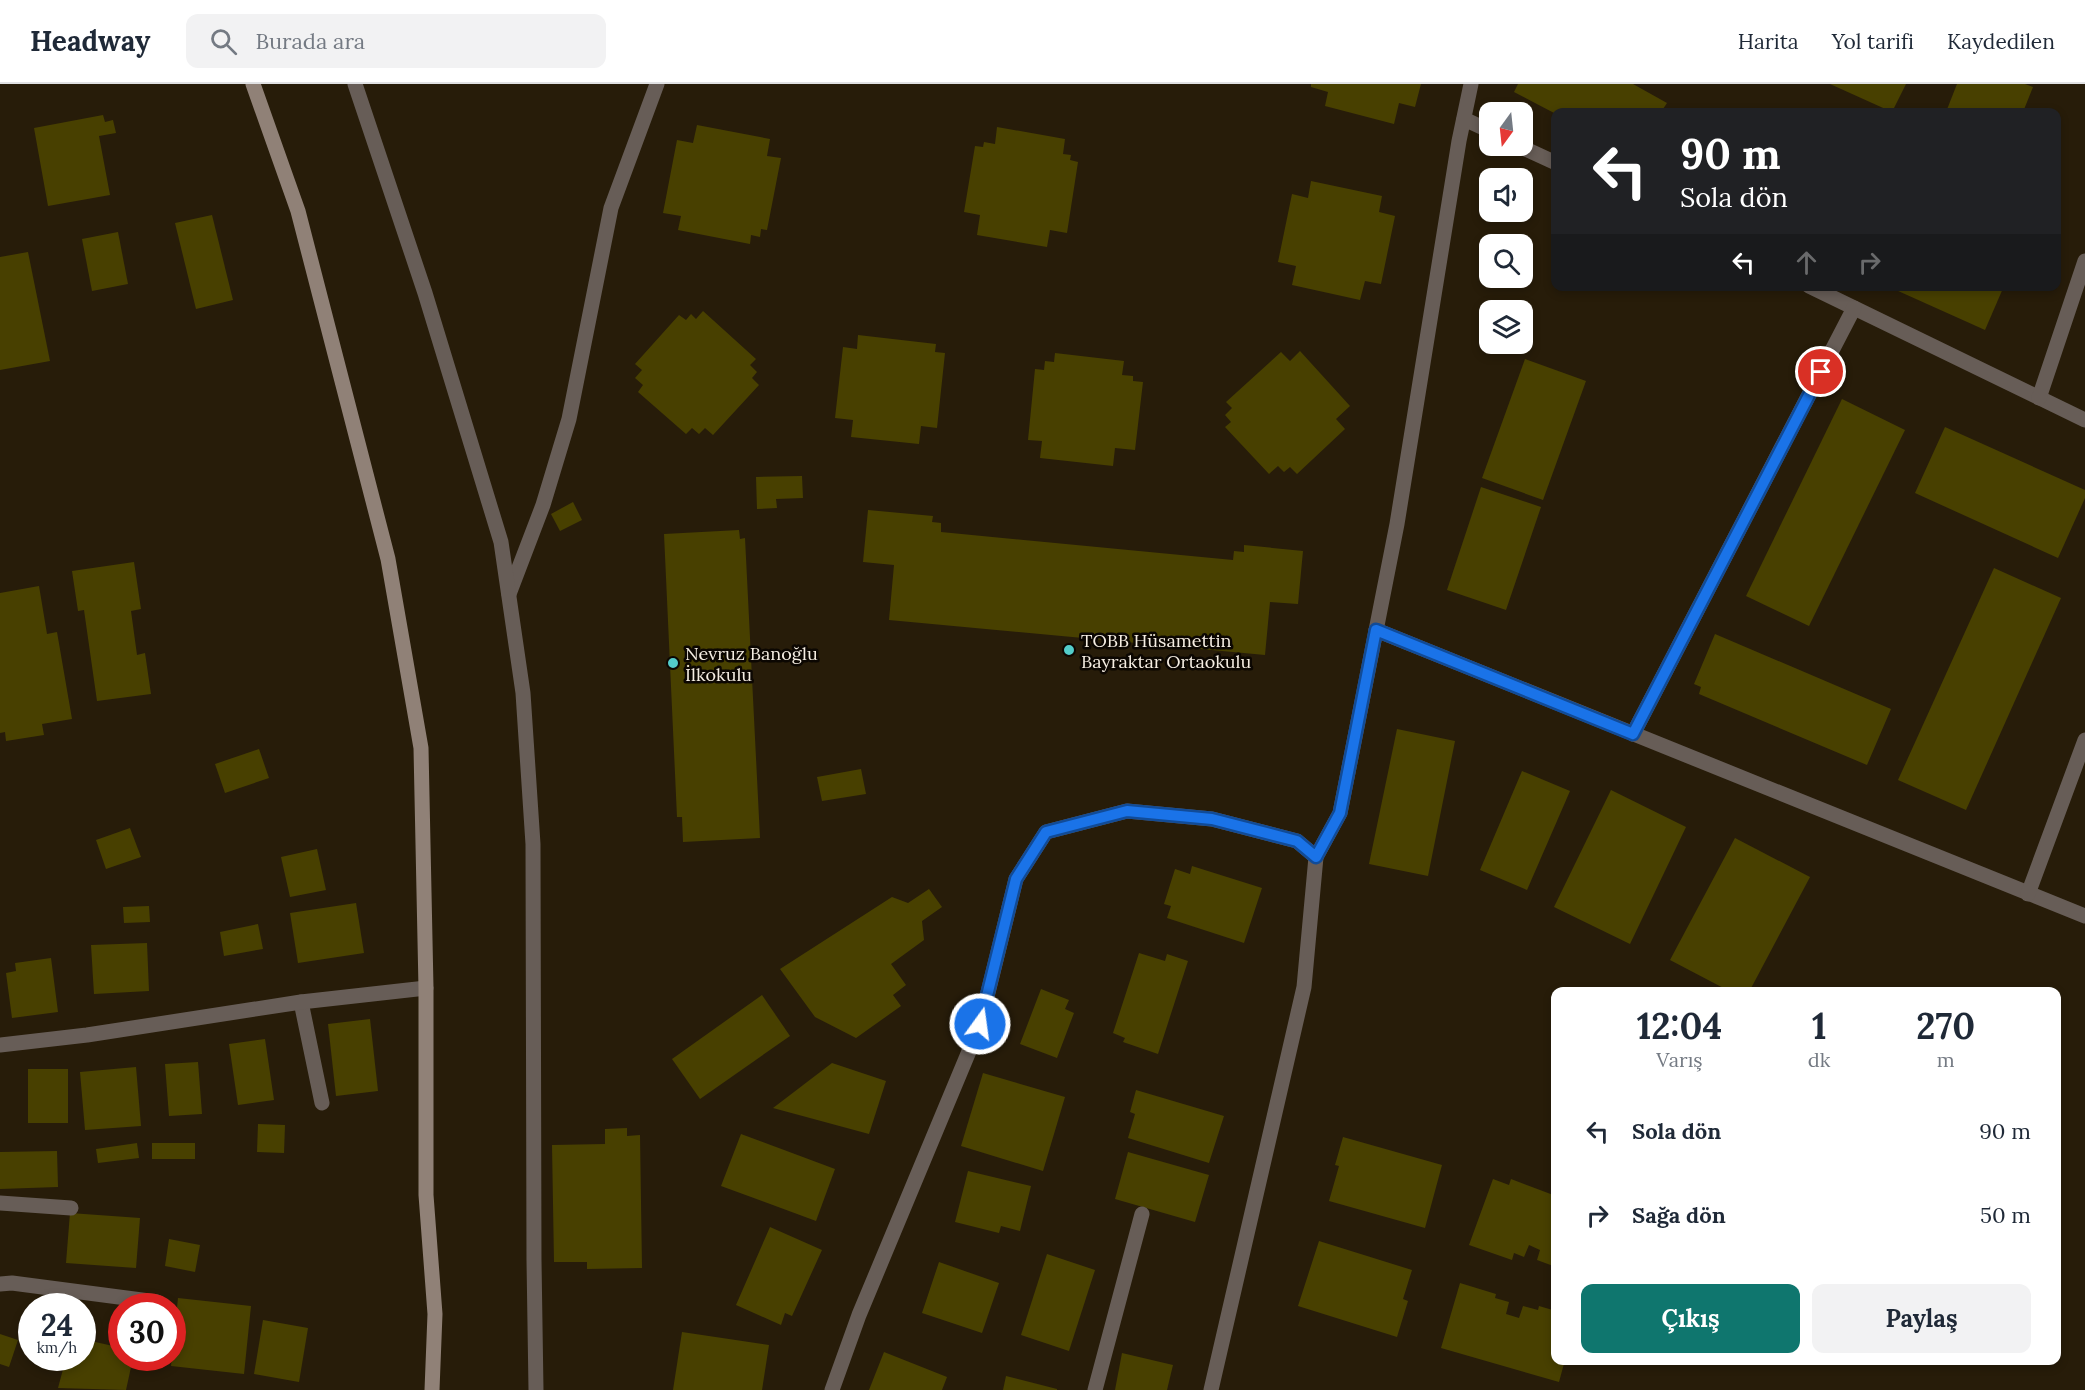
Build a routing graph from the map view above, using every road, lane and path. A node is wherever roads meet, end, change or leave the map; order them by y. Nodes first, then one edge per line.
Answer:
1 (253, 84) edge
2 (355, 84) edge
3 (657, 84) edge
4 (1471, 84) edge
5 (1464, 119) junction
6 (1479, 126) edge
7 (1533, 152) edge
8 (1551, 161) edge
9 (2085, 261) edge
10 (1819, 291) edge
11 (1854, 308) junction
12 (2039, 398) junction
13 (2085, 420) edge
14 (508, 594) junction
15 (1376, 630) junction
16 (1633, 734) junction
17 (2085, 740) edge
18 (1316, 857) junction
19 (2028, 894) junction
20 (2085, 916) edge
21 (426, 988) junction
22 (301, 1002) junction
23 (0, 1045) edge
24 (322, 1103) dead end
25 (0, 1203) edge
26 (71, 1208) dead end
27 (1142, 1214) dead end
28 (0, 1284) edge
29 (108, 1296) edge
30 (432, 1390) edge
31 (536, 1390) edge
32 (832, 1390) edge
33 (1095, 1390) edge
34 (1211, 1390) edge

1 - 21 main road
2 - 14 street
3 - 14 street
4 - 5 street
5 - 6 street
5 - 15 street
7 - 8 street
9 - 12 street
10 - 11 street
11 - 12 street
11 - 16 street
12 - 13 street
14 - 31 street
15 - 16 street
15 - 18 street
16 - 19 street
17 - 19 street
18 - 32 street
18 - 34 street
19 - 20 street
21 - 22 street
21 - 30 main road
22 - 23 street
22 - 24 street
25 - 26 street
27 - 33 street
28 - 29 street

